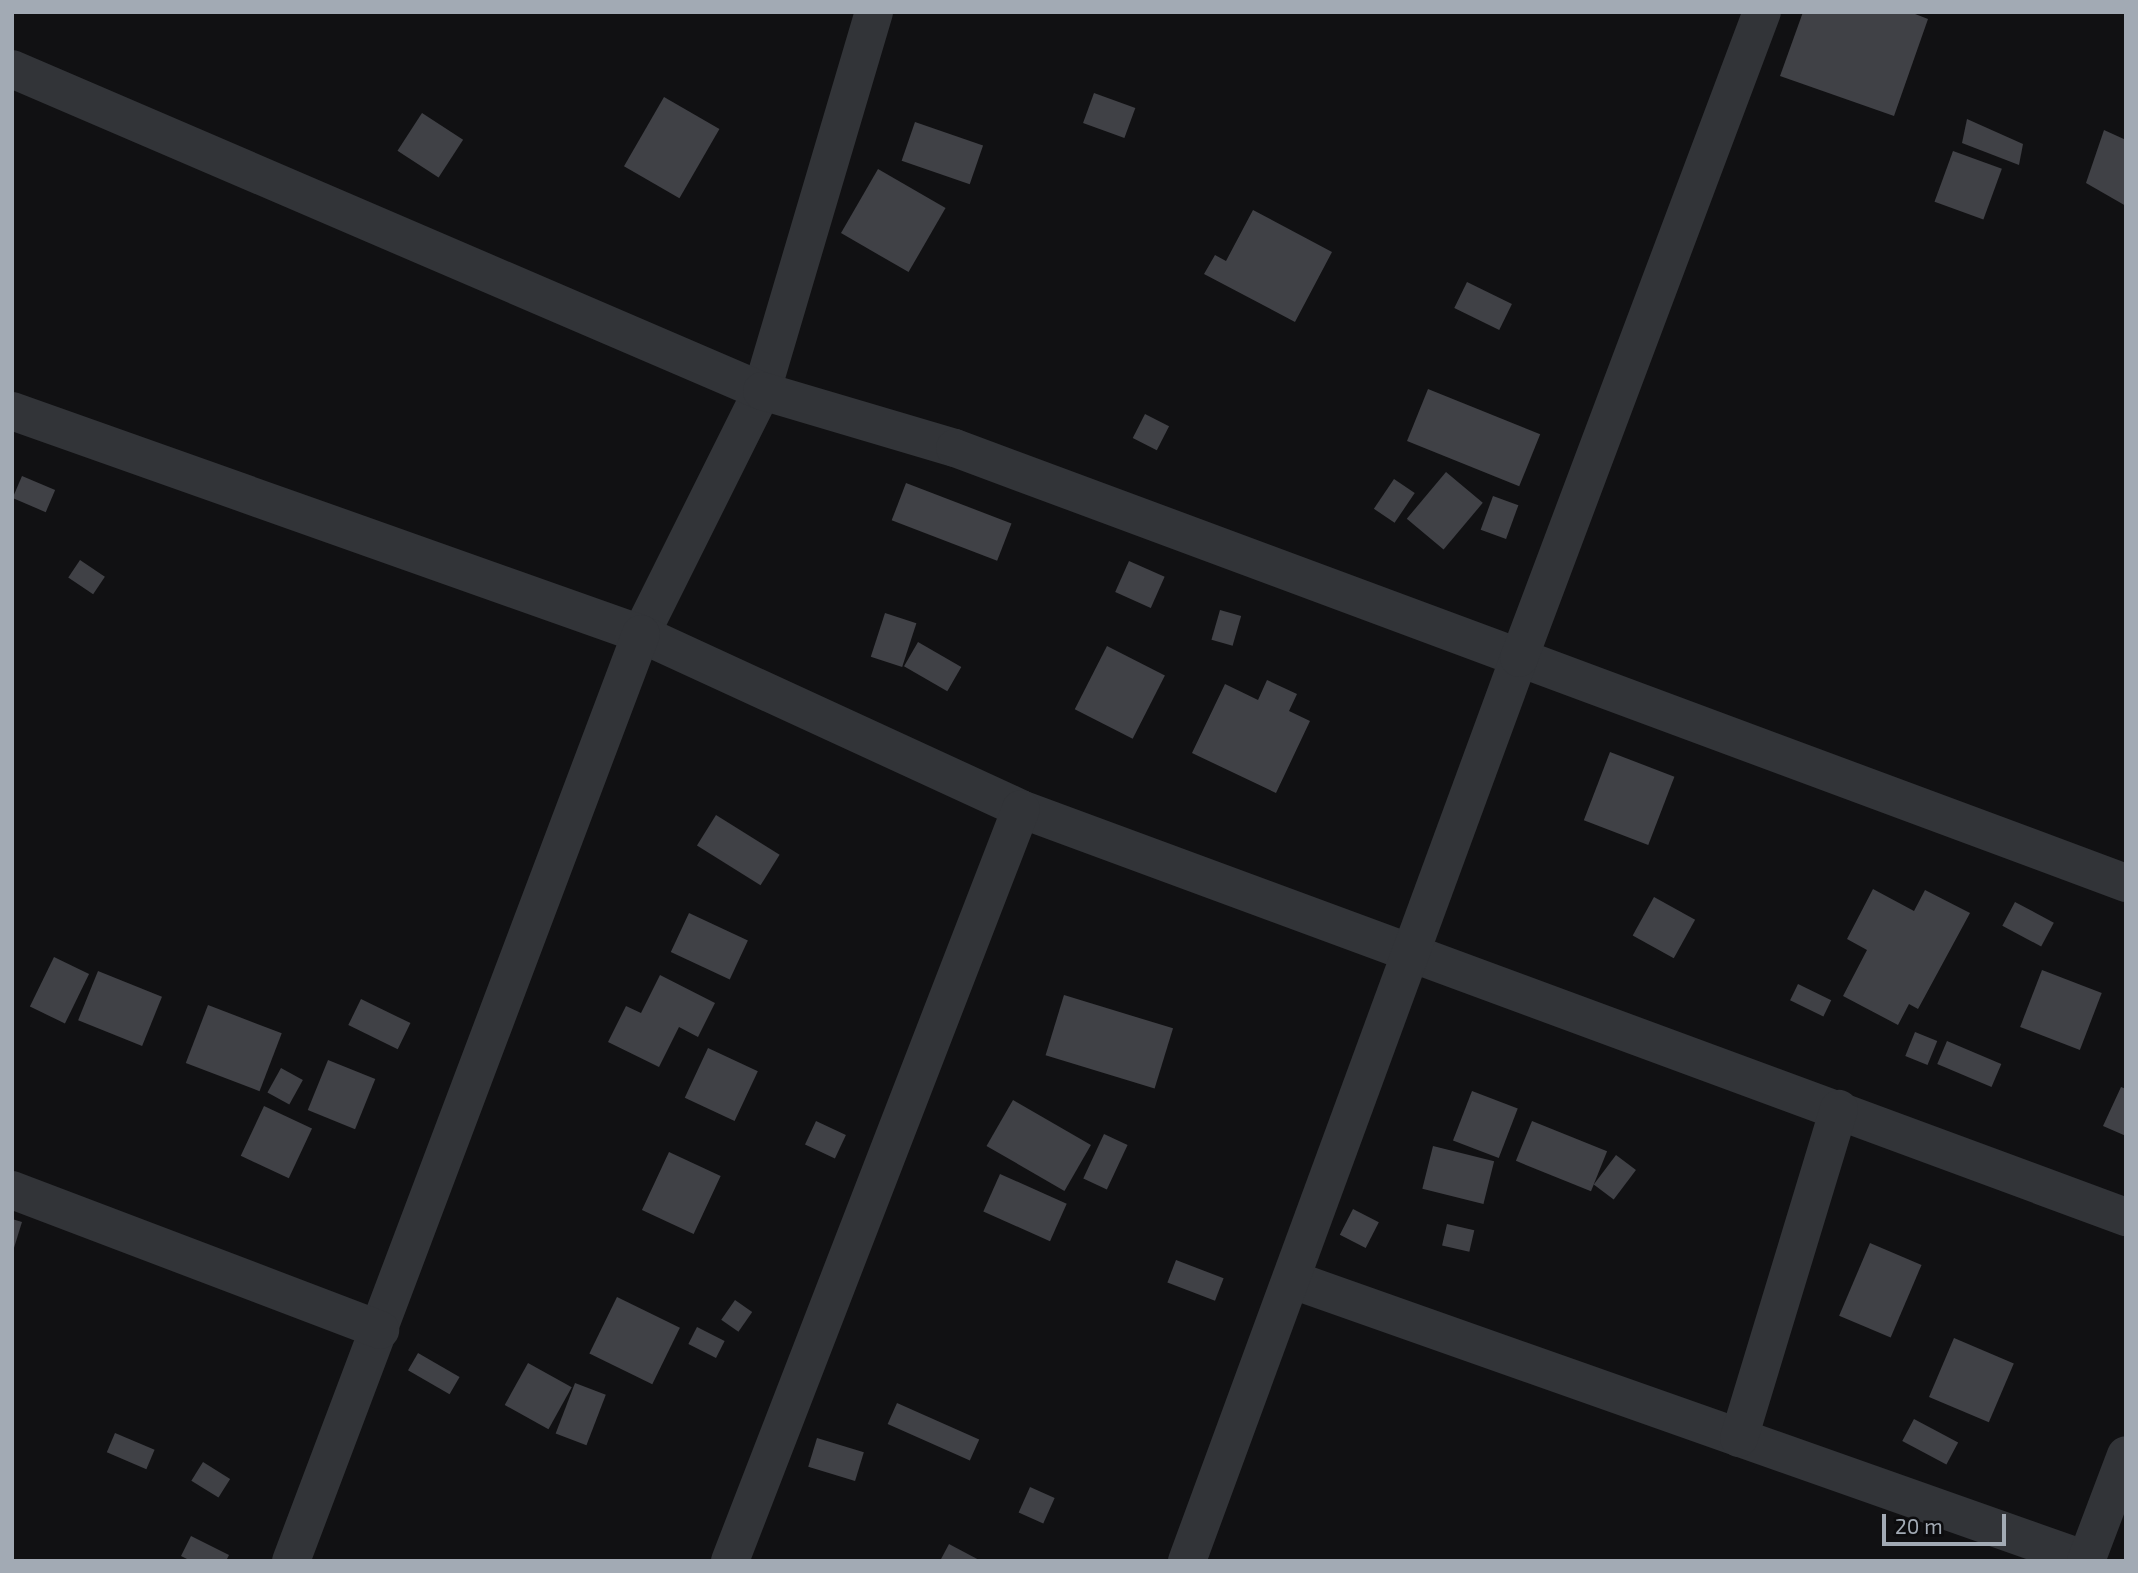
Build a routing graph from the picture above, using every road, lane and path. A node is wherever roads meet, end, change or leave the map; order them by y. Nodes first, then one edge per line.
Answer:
1 (874, 12) edge
2 (1762, 12) edge
3 (12, 69) edge
4 (762, 391) junction
5 (12, 411) edge
6 (640, 634) junction
7 (1519, 658) junction
8 (1021, 809) junction
9 (2126, 883) edge
10 (1413, 950) junction
11 (1839, 1110) junction
12 (12, 1190) edge
13 (2126, 1217) edge
14 (1293, 1280) junction
15 (380, 1330) junction
16 (1739, 1438) junction
17 (2126, 1455) edge
18 (291, 1561) edge
19 (730, 1561) edge
20 (1187, 1561) edge
21 (2086, 1561) edge

1 - 4 street
2 - 7 street
3 - 4 street
4 - 6 street
4 - 7 street
5 - 6 street
6 - 8 street
6 - 15 street
7 - 9 street
7 - 10 street
8 - 10 street
8 - 19 street
10 - 11 street
10 - 14 street
11 - 13 street
11 - 16 street
12 - 15 street
14 - 16 street
14 - 20 street
15 - 18 street
16 - 21 street
17 - 21 street

